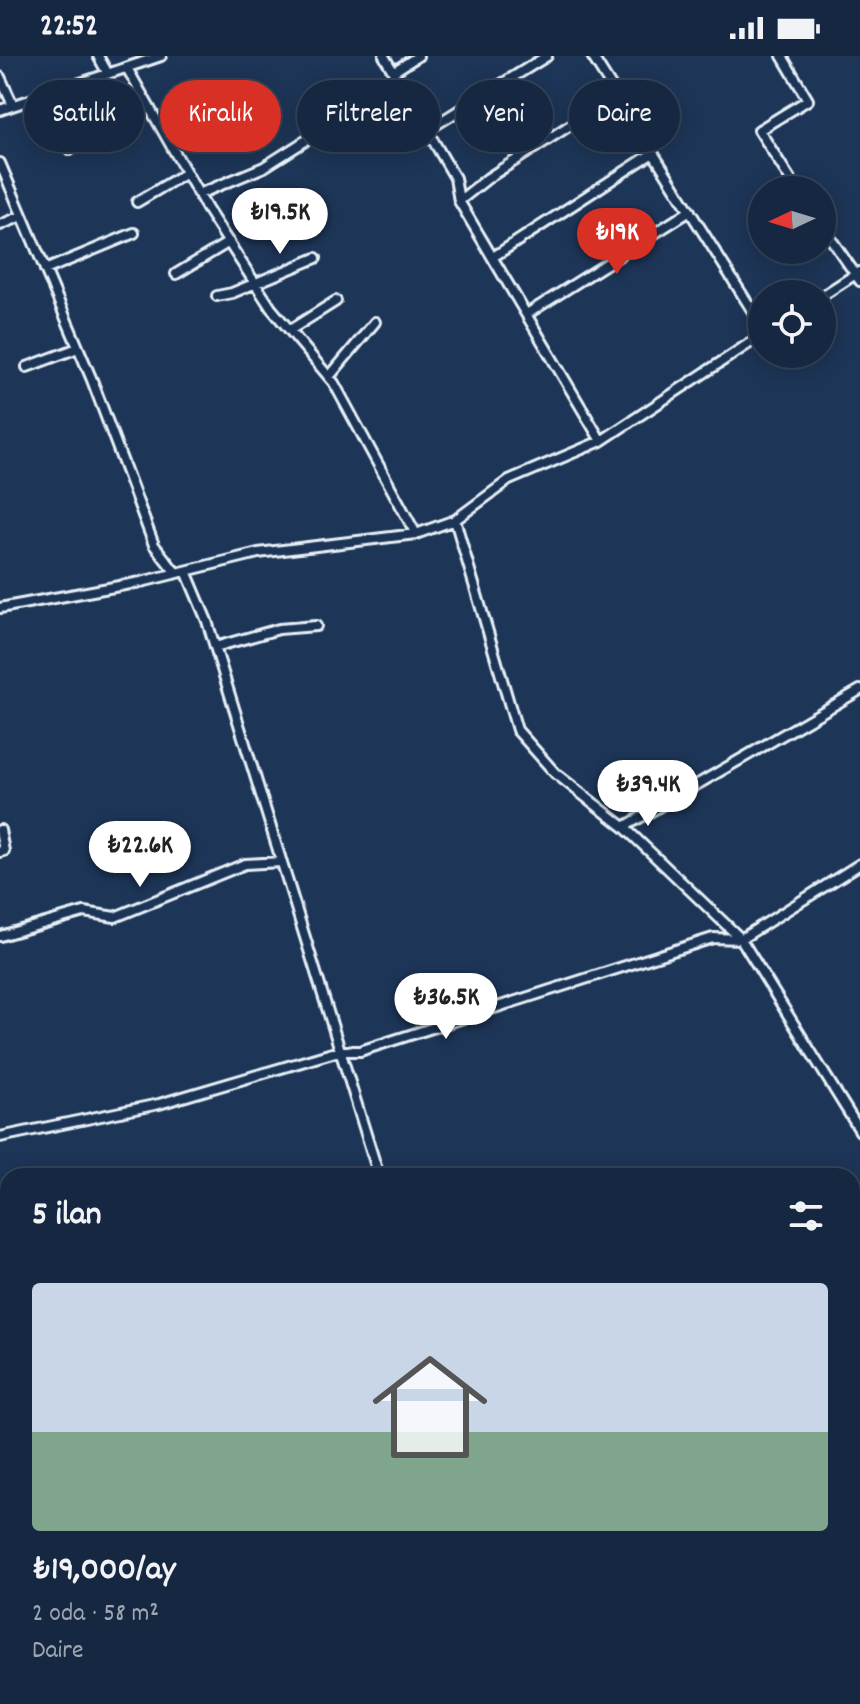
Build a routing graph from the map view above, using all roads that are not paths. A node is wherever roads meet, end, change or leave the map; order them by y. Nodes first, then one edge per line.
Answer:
1 (98, 56) edge
2 (161, 56) edge
3 (384, 56) edge
4 (418, 56) edge
5 (547, 56) edge
6 (592, 56) edge
7 (782, 56) edge
8 (127, 68) junction
9 (393, 72) junction
10 (108, 74) junction
11 (0, 77) edge
12 (90, 80) edge
13 (398, 80) edge
14 (607, 80) edge
15 (24, 101) edge
16 (13, 105) junction
17 (0, 110) edge
18 (440, 122) edge
19 (569, 126) edge
20 (297, 146) edge
21 (440, 150) edge
22 (653, 153) joint
23 (0, 163) edge
24 (186, 173) junction
25 (788, 176) edge
26 (199, 194) junction
27 (459, 201) junction
28 (137, 202) dead end
29 (690, 211) junction
30 (22, 216) junction
31 (0, 225) edge
32 (134, 233) dead end
33 (229, 242) junction
34 (836, 245) edge
35 (493, 257) junction
36 (316, 258) dead end
37 (45, 270) junction
38 (176, 274) dead end
39 (859, 276) edge
40 (256, 284) junction
41 (836, 288) edge
42 (217, 296) dead end
43 (336, 301) dead end
44 (748, 304) edge
45 (527, 314) junction
46 (375, 322) dead end
47 (290, 330) junction
48 (748, 344) edge
49 (78, 348) junction
50 (27, 367) dead end
51 (329, 377) junction
52 (601, 441) junction
53 (455, 520) junction
54 (416, 534) junction
55 (186, 571) junction
56 (176, 573) junction
57 (0, 608) edge
58 (316, 626) dead end
59 (215, 647) junction
60 (860, 690) edge
61 (624, 827) junction
62 (0, 830) edge
63 (0, 852) edge
64 (282, 862) junction
65 (860, 864) edge
66 (0, 936) edge
67 (741, 939) junction
68 (339, 1051) junction
69 (860, 1131) edge
70 (0, 1137) edge
71 (376, 1168) edge

1 - 10 street
2 - 8 street
3 - 9 street
4 - 9 street
5 - 18 street
6 - 14 street
7 - 25 street
8 - 10 street
8 - 24 street
9 - 13 street
10 - 12 street
11 - 16 street
15 - 16 street
16 - 17 street
19 - 27 street
20 - 26 street
21 - 27 street
22 - 29 street
22 - 35 street
23 - 30 street
24 - 26 street
24 - 28 street
26 - 33 street
27 - 35 street
29 - 44 street
29 - 45 street
30 - 31 street
30 - 37 street
32 - 37 street
33 - 38 street
33 - 40 street
34 - 39 street
35 - 45 street
36 - 40 street
37 - 49 street
39 - 41 street
40 - 42 street
40 - 47 street
43 - 47 street
45 - 52 street
46 - 51 street
47 - 51 street
48 - 52 street
49 - 50 street
49 - 56 street
51 - 54 street
52 - 53 street
53 - 54 street
53 - 61 street
54 - 55 street
55 - 56 street
55 - 59 street
56 - 57 street
58 - 59 street
59 - 64 street
60 - 61 street
61 - 67 street
62 - 63 street
64 - 66 street
64 - 68 street
65 - 67 street
67 - 68 street
67 - 69 street
68 - 70 street
68 - 71 street

